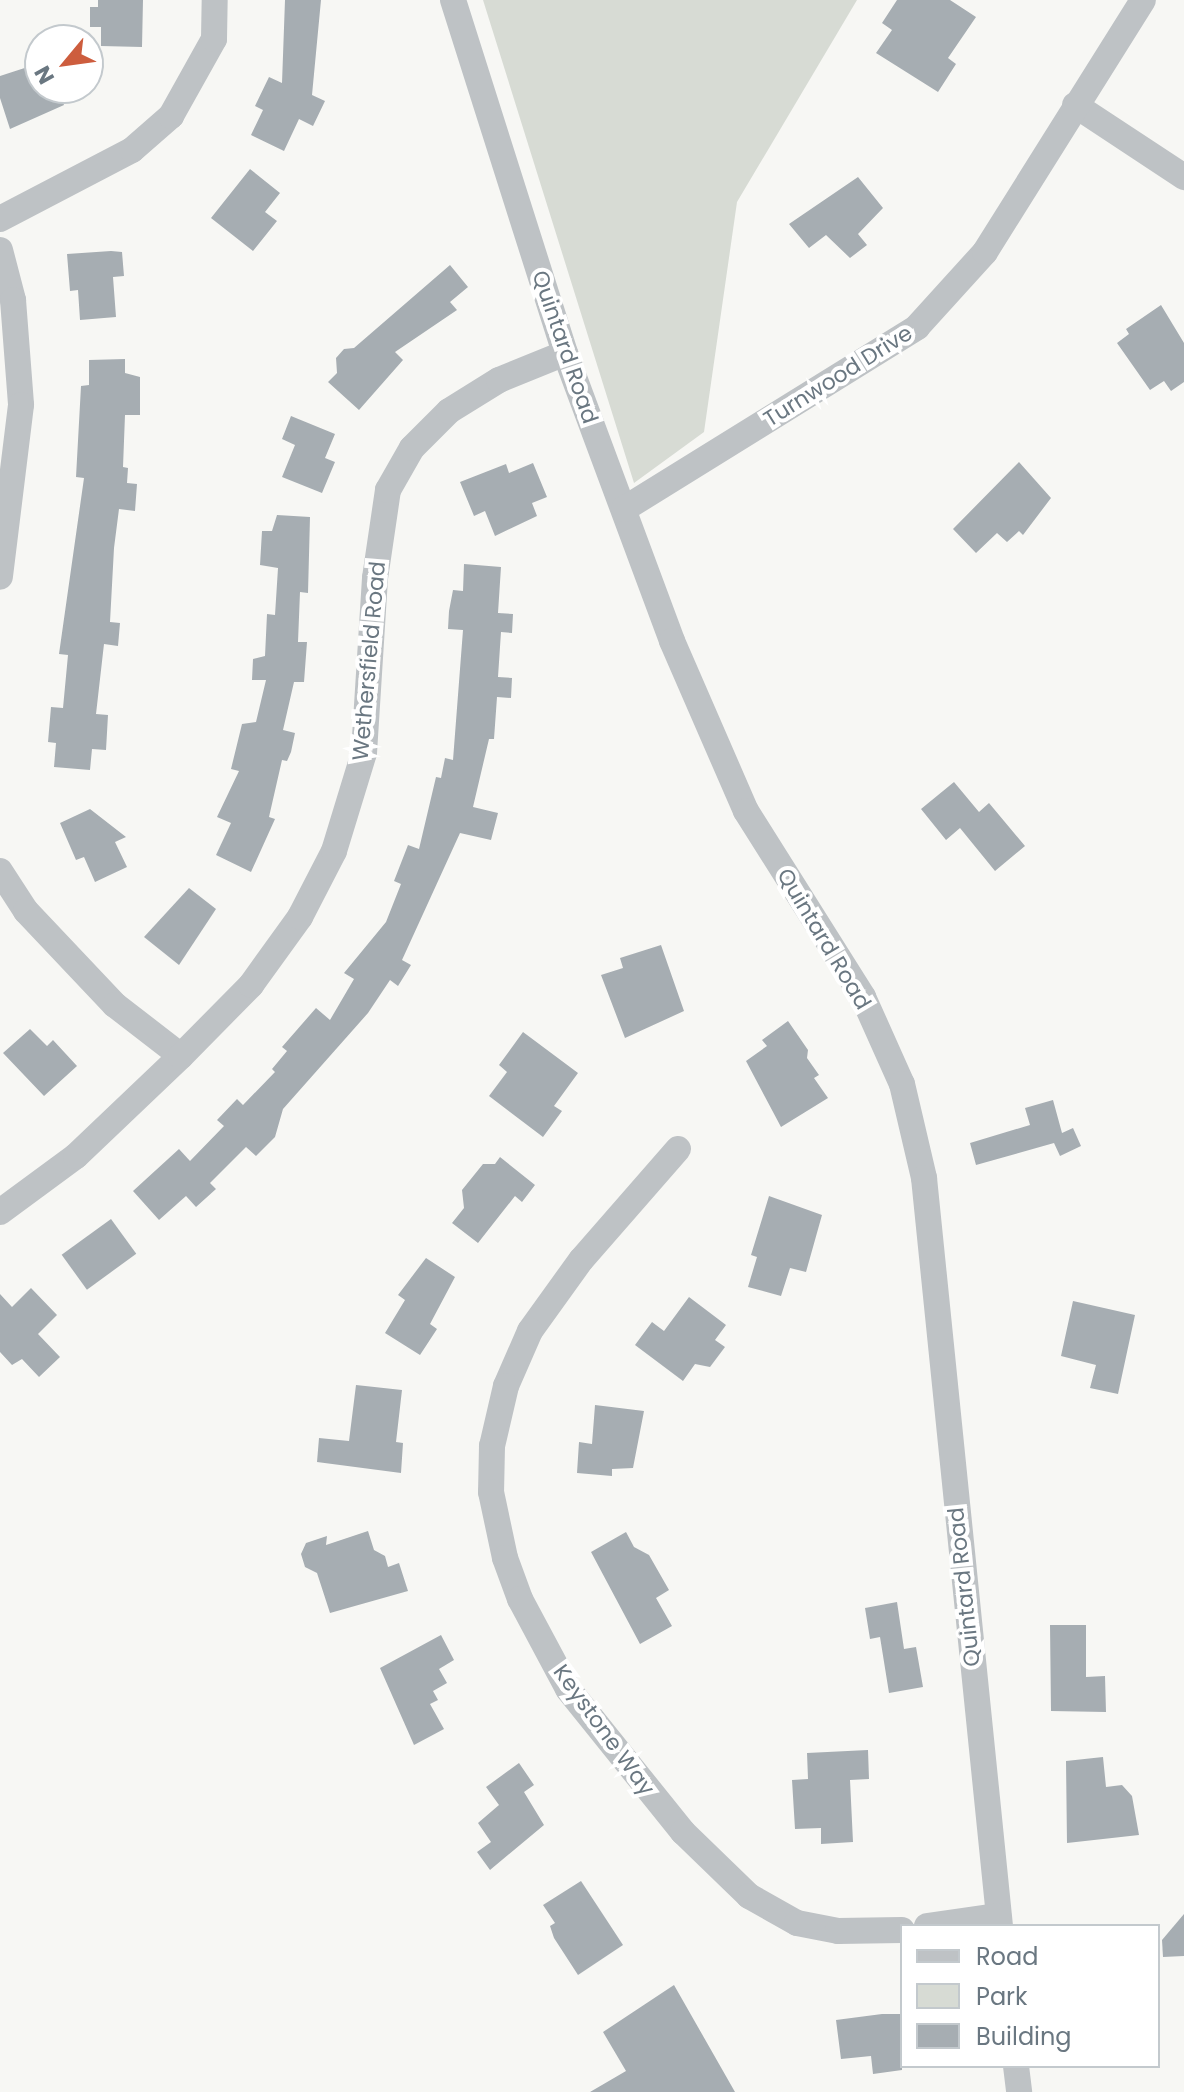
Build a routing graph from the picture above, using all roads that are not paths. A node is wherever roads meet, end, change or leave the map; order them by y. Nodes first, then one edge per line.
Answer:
1 (215, 0) edge
2 (453, 0) edge
3 (1143, 0) edge
4 (1075, 105) junction
5 (1184, 177) edge
6 (0, 219) edge
7 (0, 250) edge
8 (565, 353) junction
9 (7, 484) edge
10 (624, 509) junction
11 (0, 577) edge
12 (0, 871) edge
13 (181, 1056) junction
14 (678, 1149) dead end
15 (0, 1212) edge
16 (999, 1921) edge
17 (956, 1924) edge
18 (900, 1930) edge
19 (1016, 2068) edge
20 (1019, 2092) edge

1 - 6 street
2 - 8 street, Quintard Road
3 - 4 street, Turnwood Drive
4 - 5 street
4 - 10 street, Turnwood Drive
7 - 9 street
8 - 10 street, Quintard Road
8 - 13 street, Wethersfield Road
9 - 11 street
10 - 16 street, Quintard Road
12 - 13 street
13 - 15 street, Wethersfield Road
14 - 18 street, Keystone Way
16 - 17 street
19 - 20 street

